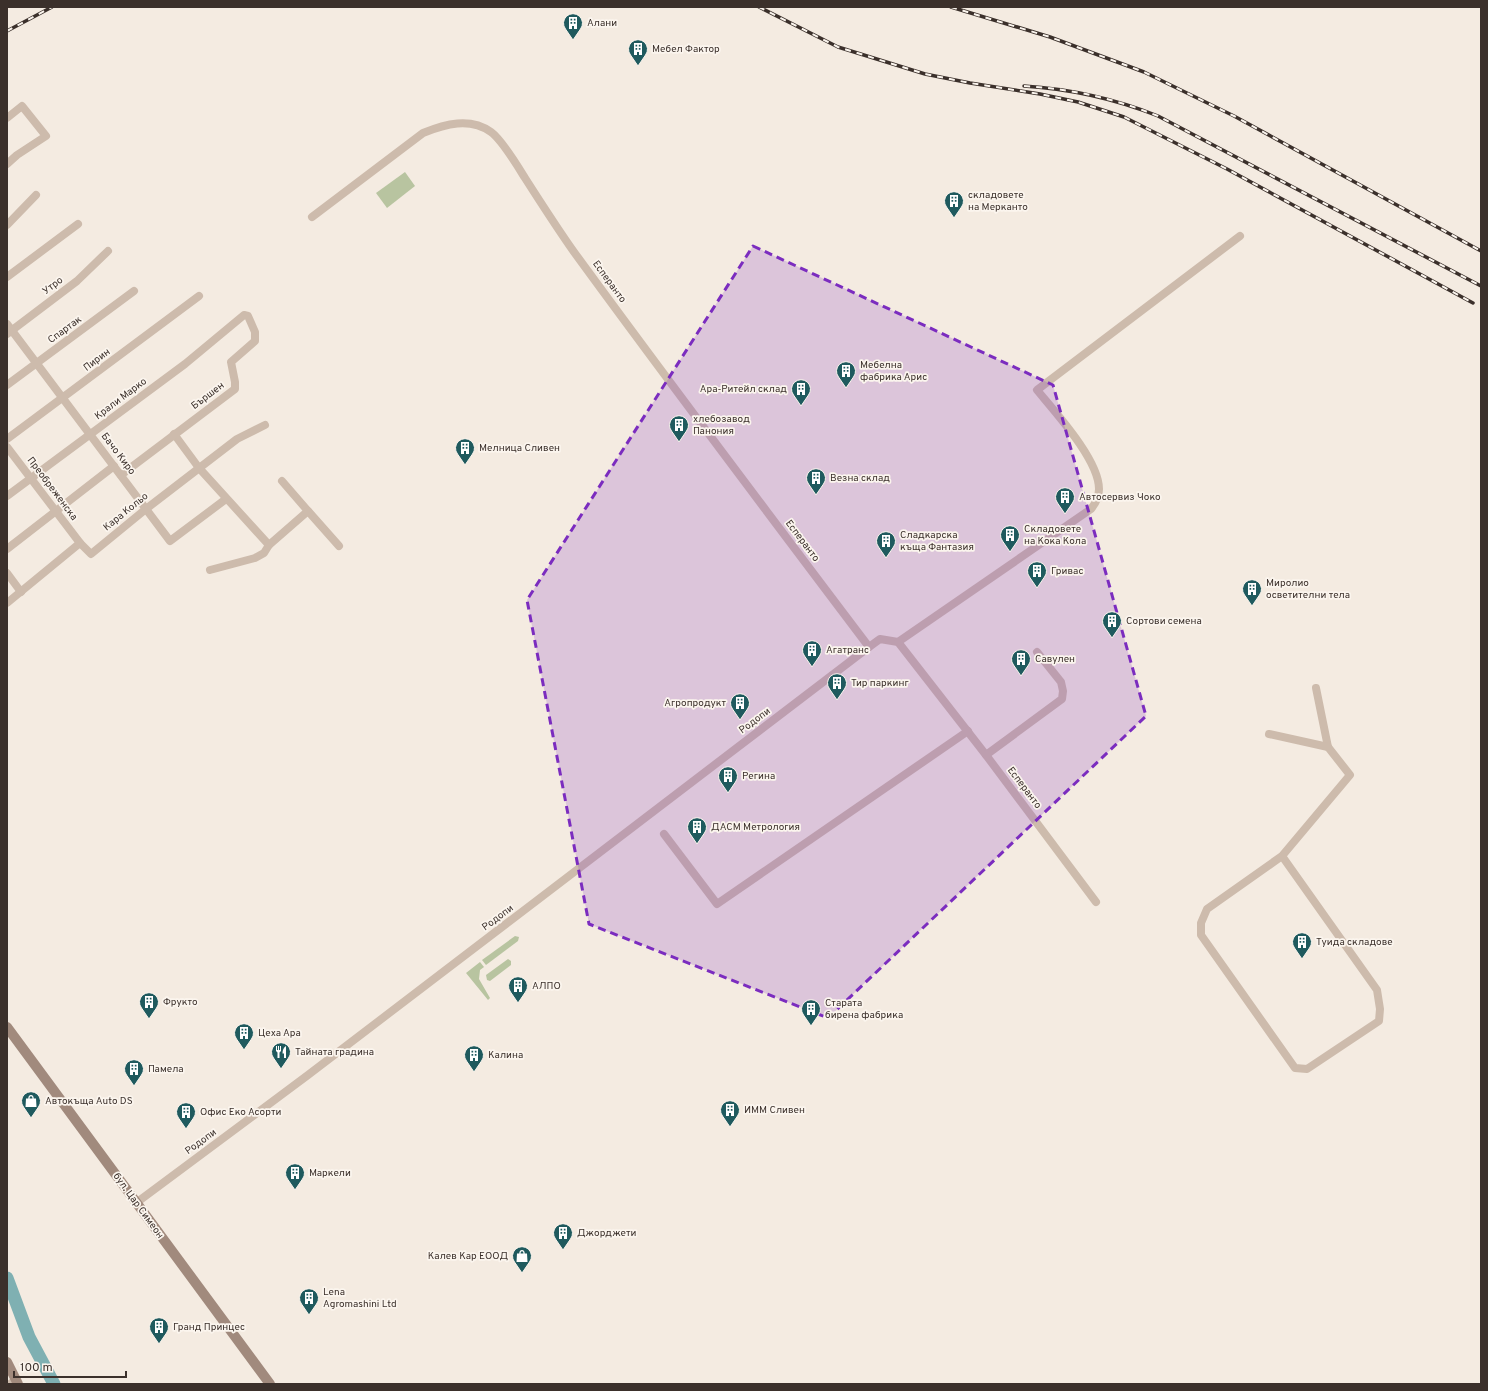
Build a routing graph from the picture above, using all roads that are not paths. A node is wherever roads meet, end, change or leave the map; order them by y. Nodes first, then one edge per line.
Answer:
1 (7, 118) edge
2 (7, 164) edge
3 (36, 195) dead end
4 (312, 217) dead end
5 (78, 224) dead end
6 (7, 225) edge
7 (1240, 236) dead end
8 (108, 251) dead end
9 (7, 278) edge
10 (134, 291) dead end
11 (199, 296) dead end
12 (244, 315) joint
13 (8, 329) edge
14 (36, 363) junction
15 (7, 385) edge
16 (63, 398) junction
17 (265, 424) dead end
18 (90, 434) junction
19 (174, 434) junction
20 (7, 439) edge
21 (7, 447) edge
22 (114, 466) junction
23 (200, 468) junction
24 (121, 476) junction
25 (31, 478) junction
26 (282, 481) dead end
27 (7, 496) edge
28 (226, 499) junction
29 (146, 509) junction
30 (56, 511) junction
31 (308, 511) junction
32 (80, 543) junction
33 (269, 545) junction
34 (339, 546) dead end
35 (7, 549) edge
36 (210, 570) dead end
37 (7, 573) edge
38 (21, 592) junction
39 (7, 603) edge
40 (898, 642) junction
41 (870, 647) junction
42 (1037, 652) dead end
43 (1316, 688) dead end
44 (968, 731) junction
45 (1269, 734) dead end
46 (1328, 747) junction
47 (986, 754) junction
48 (664, 834) dead end
49 (1282, 856) junction
50 (1096, 902) dead end
51 (7, 1027) edge
52 (136, 1203) junction
53 (7, 1362) edge
54 (15, 1382) edge
55 (270, 1384) edge

1 - 2 street
3 - 6 street
4 - 41 street, Есперанто
5 - 9 street
7 - 40 street
8 - 13 street, Утро
10 - 14 street, Спартак
11 - 16 street, Пирин
12 - 18 street, Крали Марко
12 - 19 street, Бършен
13 - 14 street, Бачо Киро
14 - 15 street, Спартак
14 - 16 street, Бачо Киро
16 - 18 street, Бачо Киро
16 - 20 street, Пирин
17 - 23 street, Кара Кольо
18 - 22 street, Бачо Киро
18 - 25 street, Крали Марко
19 - 23 street
19 - 24 street, Бършен
21 - 25 street, Преобреженска
22 - 24 street, Бачо Киро
22 - 30 street
23 - 28 street
23 - 29 street, Кара Кольо
24 - 29 street, Бачо Киро
25 - 27 street, Крали Марко
25 - 30 street, Преобреженска
26 - 31 street
28 - 29 street, Бачо Киро
28 - 33 street
29 - 32 street, Кара Кольо
30 - 32 street, Преобреженска
30 - 35 street
31 - 33 street
31 - 34 street
32 - 38 street
33 - 36 street
37 - 38 street
38 - 39 street
40 - 41 street
40 - 44 street, Есперанто
41 - 52 street, Родопи
42 - 47 street
43 - 46 street
44 - 47 street, Есперанто
44 - 48 street
45 - 46 street
46 - 49 street
47 - 50 street, Есперанто
49 - 49 street
51 - 52 main road, бул. Цар Симеон
52 - 55 main road, бул. Цар Симеон
53 - 54 main road

